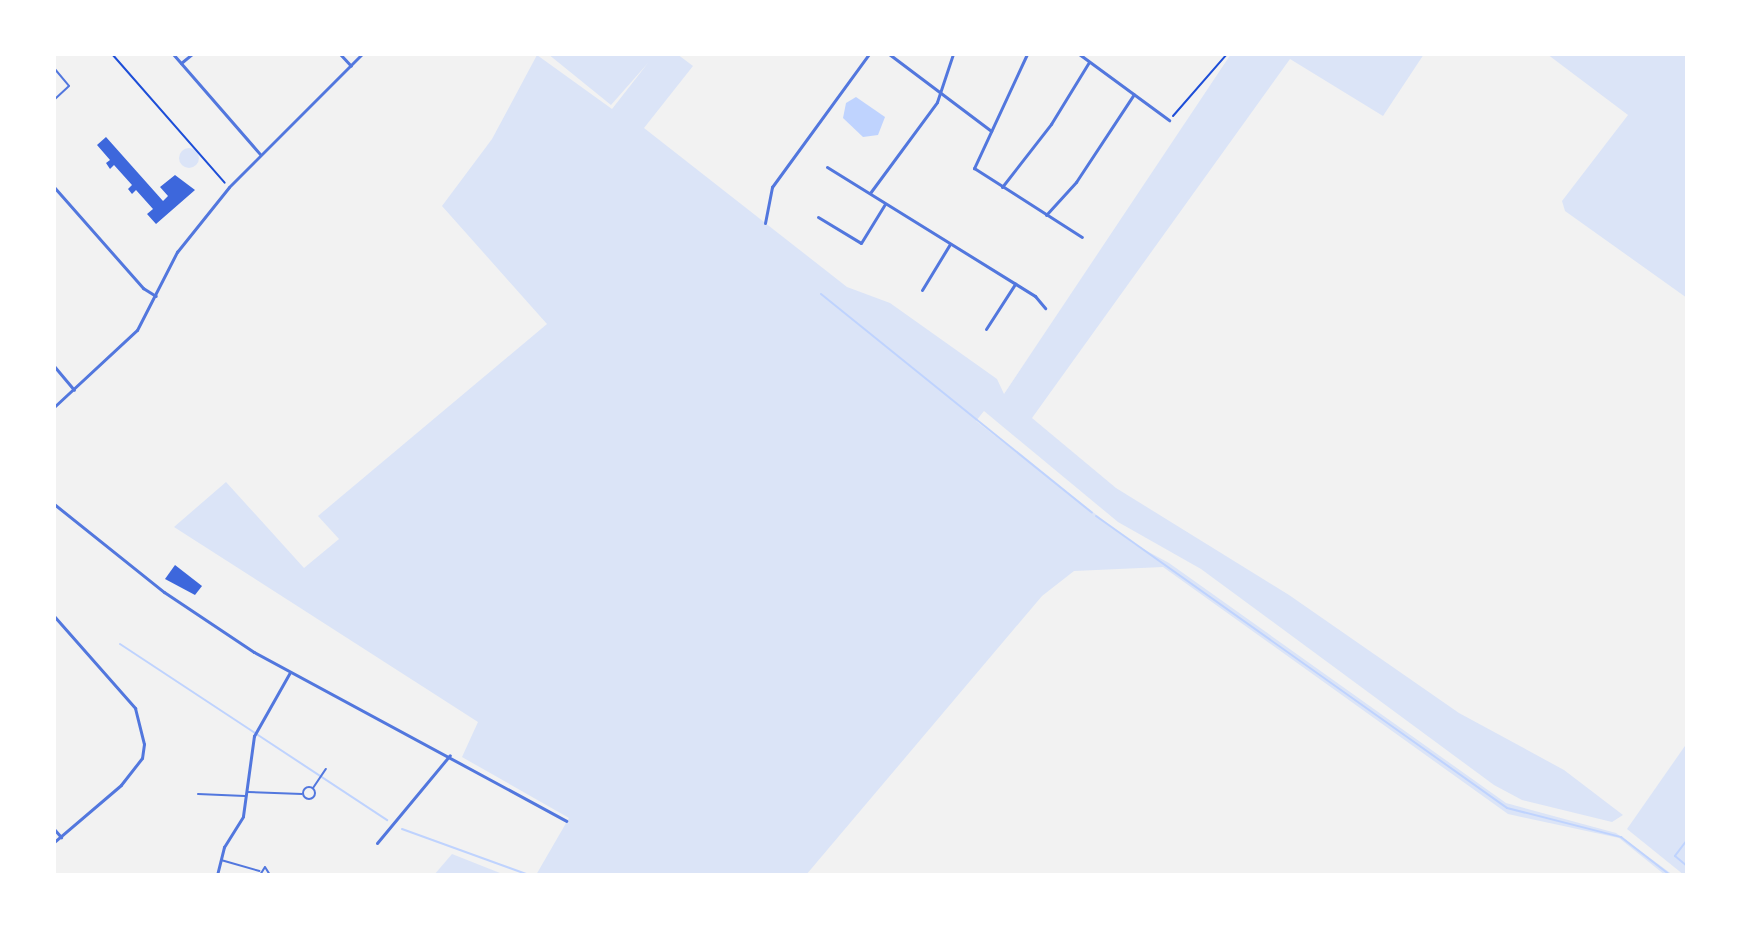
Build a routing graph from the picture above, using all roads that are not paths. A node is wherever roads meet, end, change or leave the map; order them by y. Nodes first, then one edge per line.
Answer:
1 (173, 54) edge
2 (192, 54) edge
3 (340, 54) edge
4 (362, 54) edge
5 (869, 54) edge
6 (889, 54) edge
7 (953, 54) edge
8 (1027, 54) edge
9 (1079, 54) edge
10 (1089, 62) junction
11 (181, 63) junction
12 (351, 66) junction
13 (54, 68) edge
14 (941, 94) junction
15 (1134, 94) junction
16 (54, 100) edge
17 (1169, 120) road end
18 (991, 131) junction
19 (260, 154) junction
20 (827, 167) dead end
21 (54, 187) edge
22 (1002, 187) junction
23 (869, 194) junction
24 (885, 204) junction
25 (1046, 215) junction
26 (818, 217) dead end
27 (765, 223) dead end
28 (1082, 237) dead end
29 (950, 244) junction
30 (1015, 284) junction
31 (922, 290) dead end
32 (156, 296) junction
33 (1045, 308) dead end
34 (986, 329) dead end
35 (54, 366) edge
36 (74, 390) junction
37 (54, 407) edge
38 (54, 504) edge
39 (54, 616) edge
40 (290, 672) junction
41 (450, 755) junction
42 (326, 769) dead end
43 (313, 789) junction
44 (198, 794) dead end
45 (246, 794) junction
46 (302, 794) junction
47 (566, 821) dead end
48 (54, 829) edge
49 (61, 837) junction
50 (54, 842) edge
51 (377, 843) dead end
52 (220, 860) junction
53 (260, 873) edge
54 (217, 875) edge
55 (270, 875) edge

1 - 11 street
2 - 11 street
3 - 12 street
4 - 12 street
5 - 27 street
6 - 14 street
7 - 14 street
8 - 18 street
9 - 10 street
10 - 15 street
10 - 22 street
11 - 19 street
12 - 19 street
13 - 16 lane
14 - 18 street
14 - 23 street
15 - 17 street
15 - 25 street
18 - 22 street
19 - 32 street
20 - 23 street
21 - 32 street
22 - 25 street
23 - 24 street
24 - 26 street
24 - 29 street
25 - 28 street
29 - 30 street
29 - 31 street
30 - 33 street
30 - 34 street
32 - 36 street
35 - 36 street
36 - 37 street
38 - 40 street
39 - 49 street
40 - 41 street
40 - 45 street
41 - 47 street
41 - 51 street
42 - 43 lane
43 - 46 lane
43 - 46 lane
44 - 45 lane
45 - 46 lane
45 - 52 street
48 - 49 street
49 - 50 street
52 - 53 lane
52 - 54 street
53 - 55 lane

